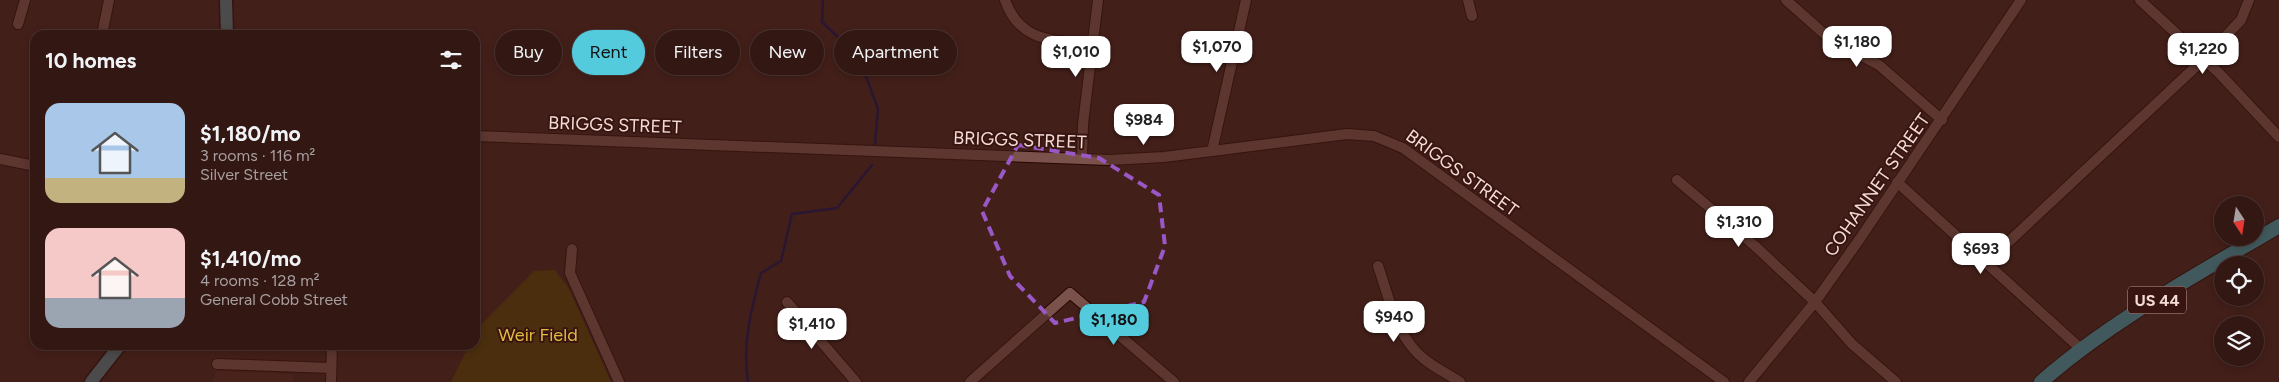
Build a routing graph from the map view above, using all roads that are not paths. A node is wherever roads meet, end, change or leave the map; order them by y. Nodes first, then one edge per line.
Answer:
1 (25, 0) edge
2 (109, 0) edge
3 (226, 0) edge
4 (1005, 0) edge
5 (1098, 0) edge
6 (1246, 0) edge
7 (1468, 0) edge
8 (1786, 0) edge
9 (2021, 0) edge
10 (2140, 0) edge
11 (2249, 0) edge
12 (1472, 16) dead end
13 (18, 24) dead end
14 (103, 30) edge
15 (227, 30) edge
16 (1092, 45) junction
17 (2204, 59) junction
18 (1942, 120) junction
19 (480, 136) edge
20 (2279, 137) edge
21 (1212, 151) junction
22 (1082, 158) junction
23 (0, 159) edge
24 (30, 165) edge
25 (1678, 180) dead end
26 (1898, 182) junction
27 (2279, 226) edge
28 (572, 249) dead end
29 (1986, 263) junction
30 (1378, 266) dead end
31 (787, 302) dead end
32 (1815, 302) junction
33 (116, 350) edge
34 (332, 350) edge
35 (2081, 350) junction
36 (217, 364) dead end
37 (332, 368) junction
38 (1171, 381) edge
39 (91, 382) edge
40 (331, 382) edge
41 (619, 382) edge
42 (856, 382) edge
43 (970, 382) edge
44 (1460, 382) edge
45 (1724, 382) edge
46 (1749, 382) edge
47 (1896, 382) edge
48 (2042, 382) edge

1 - 13 street
2 - 14 street
3 - 15 main road
4 - 16 street
5 - 16 street
6 - 21 street
7 - 12 street
8 - 18 street
9 - 18 street, COHANNET STREET
10 - 17 street
11 - 17 street
16 - 22 street
17 - 20 street
17 - 29 street
18 - 26 street, COHANNET STREET
19 - 22 street, BRIGGS STREET
21 - 22 street, BRIGGS STREET
21 - 45 street, BRIGGS STREET
23 - 24 street
25 - 32 street
26 - 29 street
26 - 32 street, COHANNET STREET
27 - 35 highway, US 44
28 - 41 street
29 - 35 street
30 - 44 street
31 - 42 street
32 - 46 street, COHANNET STREET
32 - 47 street
33 - 39 main road
34 - 37 street
35 - 48 highway, US 44
36 - 37 street
37 - 40 street
38 - 43 street

